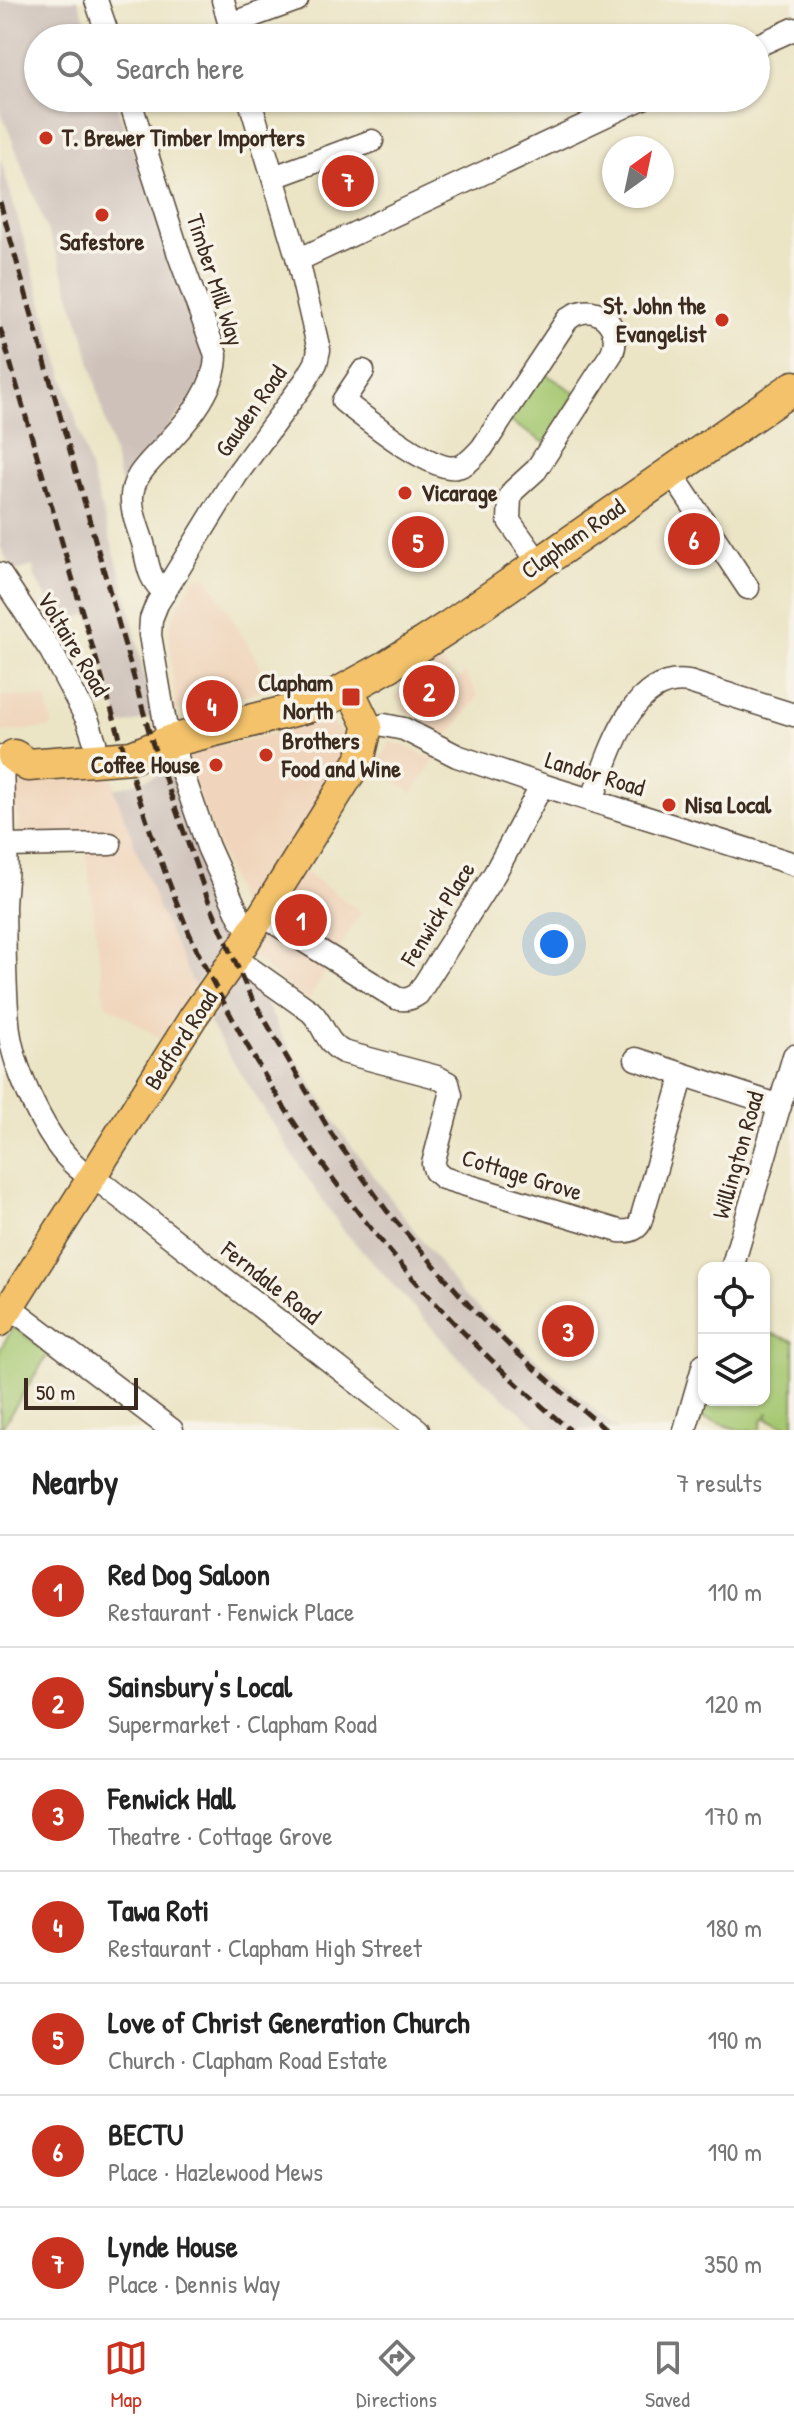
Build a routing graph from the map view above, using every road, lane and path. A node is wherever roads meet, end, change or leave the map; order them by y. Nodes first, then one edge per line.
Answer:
1 (96, 0) edge
2 (223, 0) edge
3 (297, 0) edge
4 (104, 24) edge
5 (229, 24) edge
6 (246, 24) edge
7 (794, 29) edge
8 (770, 40) edge
9 (133, 112) edge
10 (253, 112) edge
11 (613, 112) edge
12 (372, 141) dead end
13 (274, 177) junction
14 (298, 260) junction
15 (363, 371) dead end
16 (794, 387) edge
17 (670, 471) junction
18 (539, 563) junction
19 (0, 574) edge
20 (748, 588) dead end
21 (165, 592) junction
22 (358, 683) junction
23 (794, 715) edge
24 (384, 725) junction
25 (171, 741) junction
26 (95, 742) junction
27 (5, 757) edge
28 (361, 757) junction
29 (542, 785) junction
30 (592, 800) junction
31 (110, 844) dead end
32 (4, 846) junction
33 (794, 864) edge
34 (257, 923) junction
35 (235, 958) junction
36 (794, 1056) edge
37 (636, 1059) dead end
38 (683, 1075) junction
39 (780, 1106) junction
40 (92, 1178) junction
41 (734, 1262) edge
42 (19, 1319) edge
43 (698, 1385) edge
44 (172, 1430) edge
45 (418, 1430) edge
46 (685, 1430) edge

1 - 4 street
2 - 5 street
3 - 6 street
7 - 8 street
9 - 21 street, Timber Mill Way
10 - 13 street, Gauden Road
11 - 14 street
12 - 13 street
13 - 14 street, Gauden Road
14 - 21 street, Gauden Road
15 - 18 street
16 - 17 highway, Clapham Road
17 - 18 highway, Clapham Road
17 - 20 street
18 - 22 highway, Clapham Road
19 - 26 street, Voltaire Road
21 - 25 street, Gauden Road
22 - 24 main road
22 - 25 highway, Clapham Road
22 - 28 main road, Bedford Road
23 - 30 street
24 - 28 main road, Bedford Road
24 - 29 street, Landor Road
25 - 26 highway
25 - 27 highway
25 - 34 street, Gauden Road
26 - 27 highway
27 - 32 street, Ferndale Road
28 - 34 main road, Bedford Road
29 - 30 street, Landor Road
29 - 34 street, Fenwick Place
30 - 33 street, Landor Road
31 - 32 street
32 - 40 street, Ferndale Road
34 - 35 main road, Bedford Road
35 - 38 street, Cottage Grove
35 - 40 main road, Bedford Road
36 - 39 street, Willington Road
37 - 38 street
38 - 39 street
39 - 41 street, Willington Road
40 - 42 main road, Bedford Road
40 - 45 street, Ferndale Road
42 - 44 street
43 - 46 street

